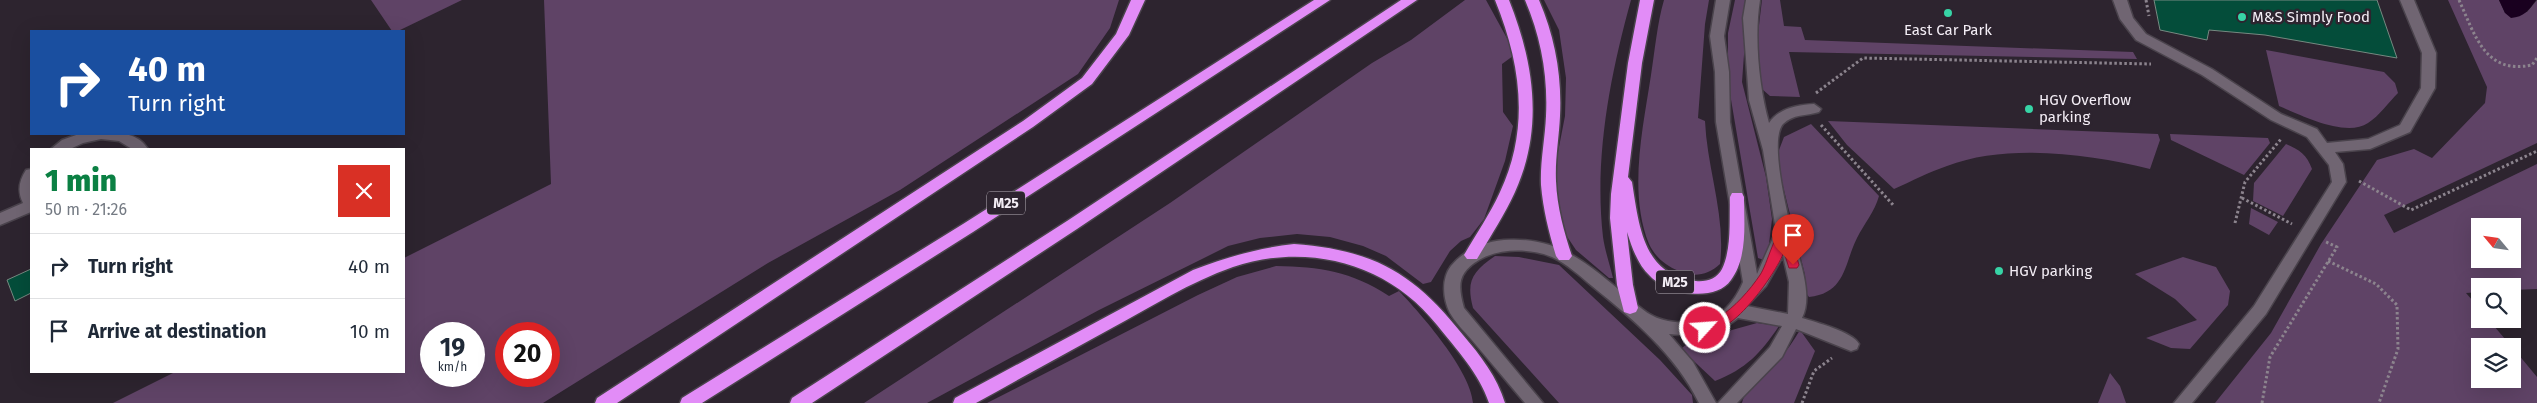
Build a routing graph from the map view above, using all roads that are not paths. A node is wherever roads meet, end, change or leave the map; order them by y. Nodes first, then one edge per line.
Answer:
1 (1138, 0) edge
2 (1323, 0) edge
3 (1410, 0) edge
4 (1502, 0) edge
5 (1532, 0) edge
6 (1647, 0) edge
7 (1723, 0) edge
8 (1753, 0) edge
9 (2120, 0) edge
10 (2407, 0) edge
11 (1814, 109) road end
12 (95, 135) edge
13 (107, 135) edge
14 (60, 148) edge
15 (140, 148) edge
16 (2325, 148) junction
17 (1770, 150) junction
18 (1623, 165) junction
19 (30, 177) edge
20 (1737, 197) junction
21 (30, 203) edge
22 (30, 205) edge
23 (0, 219) edge
24 (1784, 231) junction
25 (1472, 255) junction
26 (1564, 256) junction
27 (1740, 306) junction
28 (1630, 308) junction
29 (1793, 322) junction
30 (1650, 324) junction
31 (1851, 344) road end
32 (1534, 402) edge
33 (603, 403) edge
34 (688, 403) edge
35 (798, 403) edge
36 (961, 403) edge
37 (1497, 403) edge
38 (1708, 403) edge
39 (1726, 403) edge
40 (2182, 403) edge

1 - 33 highway
2 - 34 highway, M25
3 - 35 highway
4 - 25 highway
5 - 26 highway
6 - 18 highway, M25
7 - 20 lane
8 - 17 lane
9 - 16 lane
10 - 16 lane
11 - 17 lane
12 - 14 lane
13 - 15 lane
16 - 40 lane
17 - 24 lane
18 - 20 highway, M25
18 - 28 highway, M25
19 - 21 lane
20 - 27 lane
22 - 23 lane
24 - 27 lane
24 - 29 lane
25 - 26 lane
25 - 32 lane
26 - 28 lane
27 - 29 lane
27 - 30 lane
28 - 30 lane
29 - 31 lane
29 - 39 lane
30 - 38 lane
36 - 37 highway

